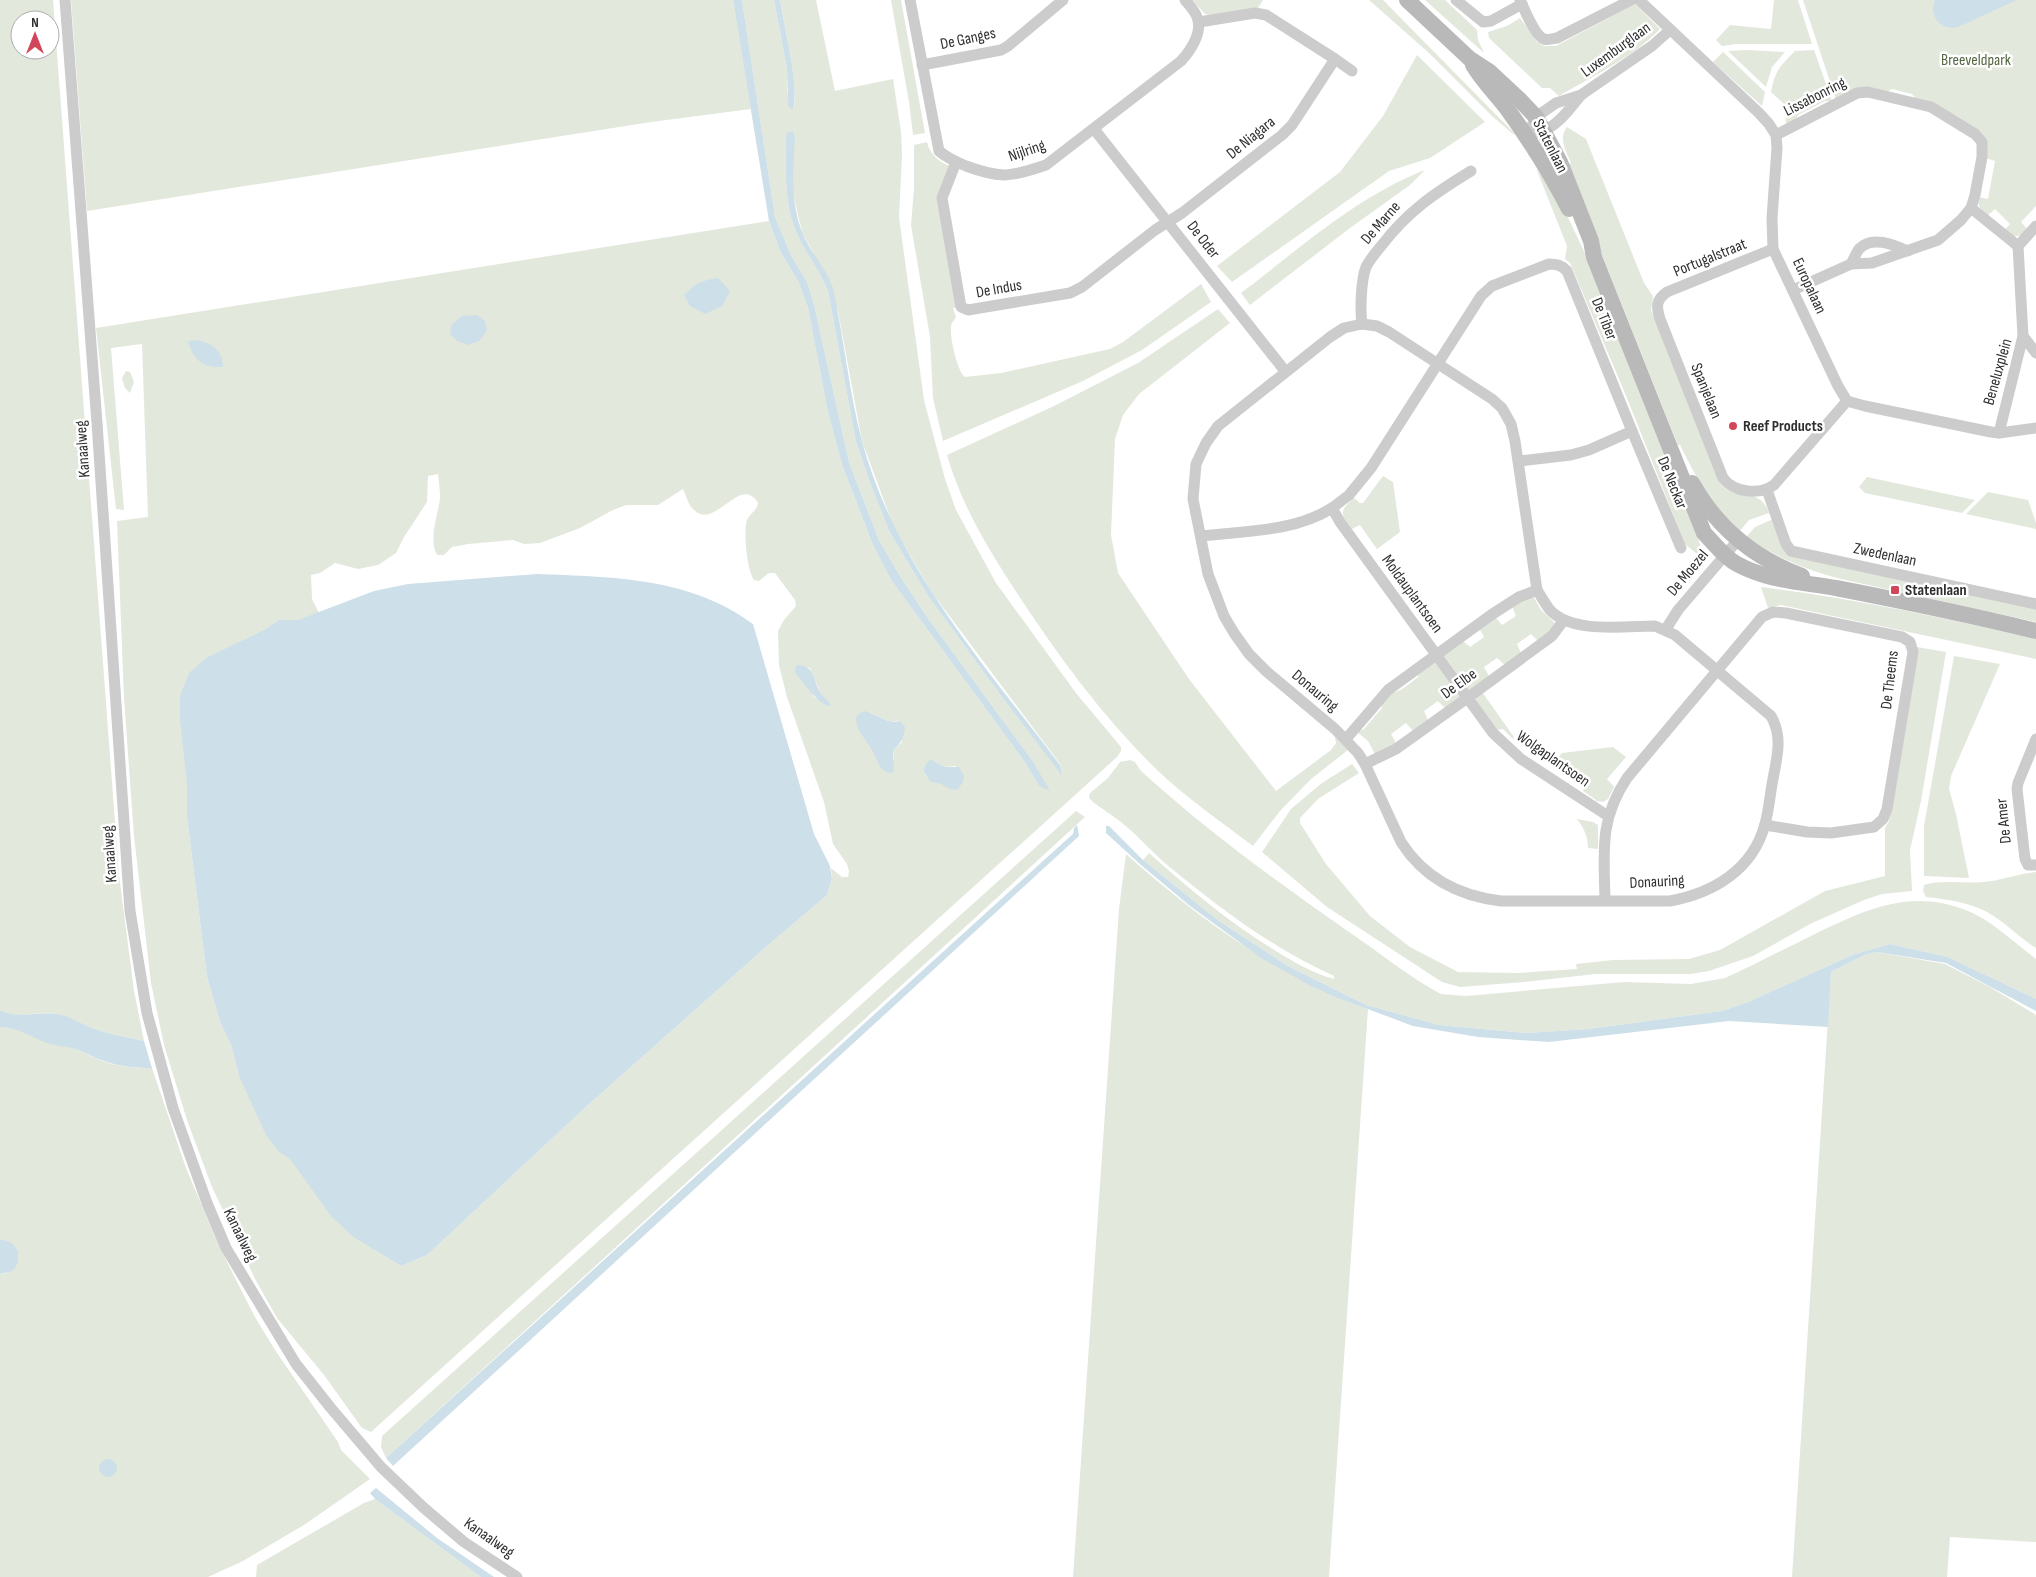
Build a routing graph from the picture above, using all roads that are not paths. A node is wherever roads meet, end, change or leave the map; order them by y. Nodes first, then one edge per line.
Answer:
1 (65, 0) edge
2 (910, 0) edge
3 (1063, 0) edge
4 (1185, 0) edge
5 (1407, 0) edge
6 (1456, 0) edge
7 (1631, 0) edge
8 (1639, 0) edge
9 (1521, 2) edge
10 (1199, 22) junction
11 (1670, 30) junction
12 (1470, 59) junction
13 (1335, 60) junction
14 (922, 65) junction
15 (1352, 71) dead end
16 (1581, 95) junction
17 (1540, 124) junction
18 (1094, 129) junction
19 (1776, 135) junction
20 (1527, 136) junction
21 (956, 162) junction
22 (1471, 171) dead end
23 (1970, 208) junction
24 (1168, 222) junction
25 (2036, 226) edge
26 (2018, 246) junction
27 (1774, 249) junction
28 (1908, 250) junction
29 (1594, 257) junction
30 (1851, 264) junction
31 (1793, 290) junction
32 (1659, 298) joint
33 (1362, 324) junction
34 (2023, 336) junction
35 (2036, 353) edge
36 (1438, 362) junction
37 (1285, 371) junction
38 (1847, 400) junction
39 (2036, 428) edge
40 (1632, 431) junction
41 (1999, 433) junction
42 (1668, 439) junction
43 (1519, 461) junction
44 (1767, 490) junction
45 (1332, 508) junction
46 (1200, 536) junction
47 (1738, 540) junction
48 (1680, 548) dead end
49 (1725, 555) junction
50 (1834, 588) junction
51 (1537, 590) junction
52 (2036, 604) edge
53 (1564, 620) junction
54 (1666, 629) junction
55 (2032, 630) edge
56 (1436, 654) junction
57 (1718, 670) junction
58 (1467, 698) junction
59 (1346, 739) junction
60 (2036, 739) edge
61 (1365, 764) junction
62 (1608, 816) junction
63 (1765, 825) junction
64 (2036, 865) edge
65 (1605, 900) junction
66 (517, 1577) edge

1 - 66 street, Kanaalweg
2 - 14 street, Nijlring
3 - 14 street, De Ganges
4 - 10 street
5 - 12 main road, Statenlaan
6 - 9 street
7 - 9 street
8 - 11 street
10 - 13 street
10 - 18 street, Nijlring
11 - 16 street, Luxemburglaan
11 - 19 street
12 - 17 main road, Statenlaan
12 - 20 main road, Statenlaan
13 - 15 street
13 - 24 street, De Niagara
14 - 21 street, Nijlring
16 - 17 street, Luxemburglaan
16 - 17 street, Luxemburglaan
17 - 20 street, Luxemburglaan
17 - 29 main road, Statenlaan
18 - 21 street, Nijlring
18 - 24 street, De Oder
19 - 23 street, Lissabonring
19 - 27 street, Europalaan
20 - 29 main road, Statenlaan
21 - 24 street, De Indus
22 - 33 street, De Marne
23 - 26 street
23 - 28 street, Lissabonring
24 - 37 street, De Oder
25 - 26 street
26 - 34 street
27 - 31 street, Europalaan
27 - 32 street, Portugalstraat
28 - 30 street, Lissabonring
28 - 30 street, Lissabonring
29 - 42 main road, Statenlaan
30 - 31 street, Lissabonring
31 - 38 street, Europalaan
32 - 44 street, Spanjelaan
33 - 36 street, Donauring
33 - 37 street, Donauring
34 - 35 street, Beneluxplein
34 - 41 street, Beneluxplein
36 - 40 street, De Tiber
36 - 43 street, Donauring
36 - 45 street
37 - 46 street, Donauring
38 - 41 street
38 - 44 street
39 - 41 street
40 - 43 street
40 - 48 street, De Neckar
42 - 47 main road, Statenlaan
42 - 49 main road, Statenlaan
43 - 51 street, Donauring
44 - 52 street, Zwedenlaan
45 - 46 street
45 - 56 street, Moldauplantsoen
46 - 59 street, Donauring
47 - 49 street, De Moezel
47 - 50 main road, Statenlaan
49 - 50 main road, Statenlaan
49 - 54 street, De Moezel
50 - 55 main road, Statenlaan
51 - 53 street, Donauring
51 - 56 street
53 - 54 street, Donauring
53 - 58 street, De Elbe
54 - 57 street, Donauring
56 - 58 street, Moldauplantsoen
56 - 59 street
57 - 62 street
57 - 63 street, Donauring
57 - 63 street, De Theems
58 - 61 street, De Elbe
58 - 62 street, Wolgaplantsoen
59 - 61 street, Donauring
60 - 64 street, De Amer
61 - 65 street, Donauring
62 - 65 street
63 - 65 street, Donauring

